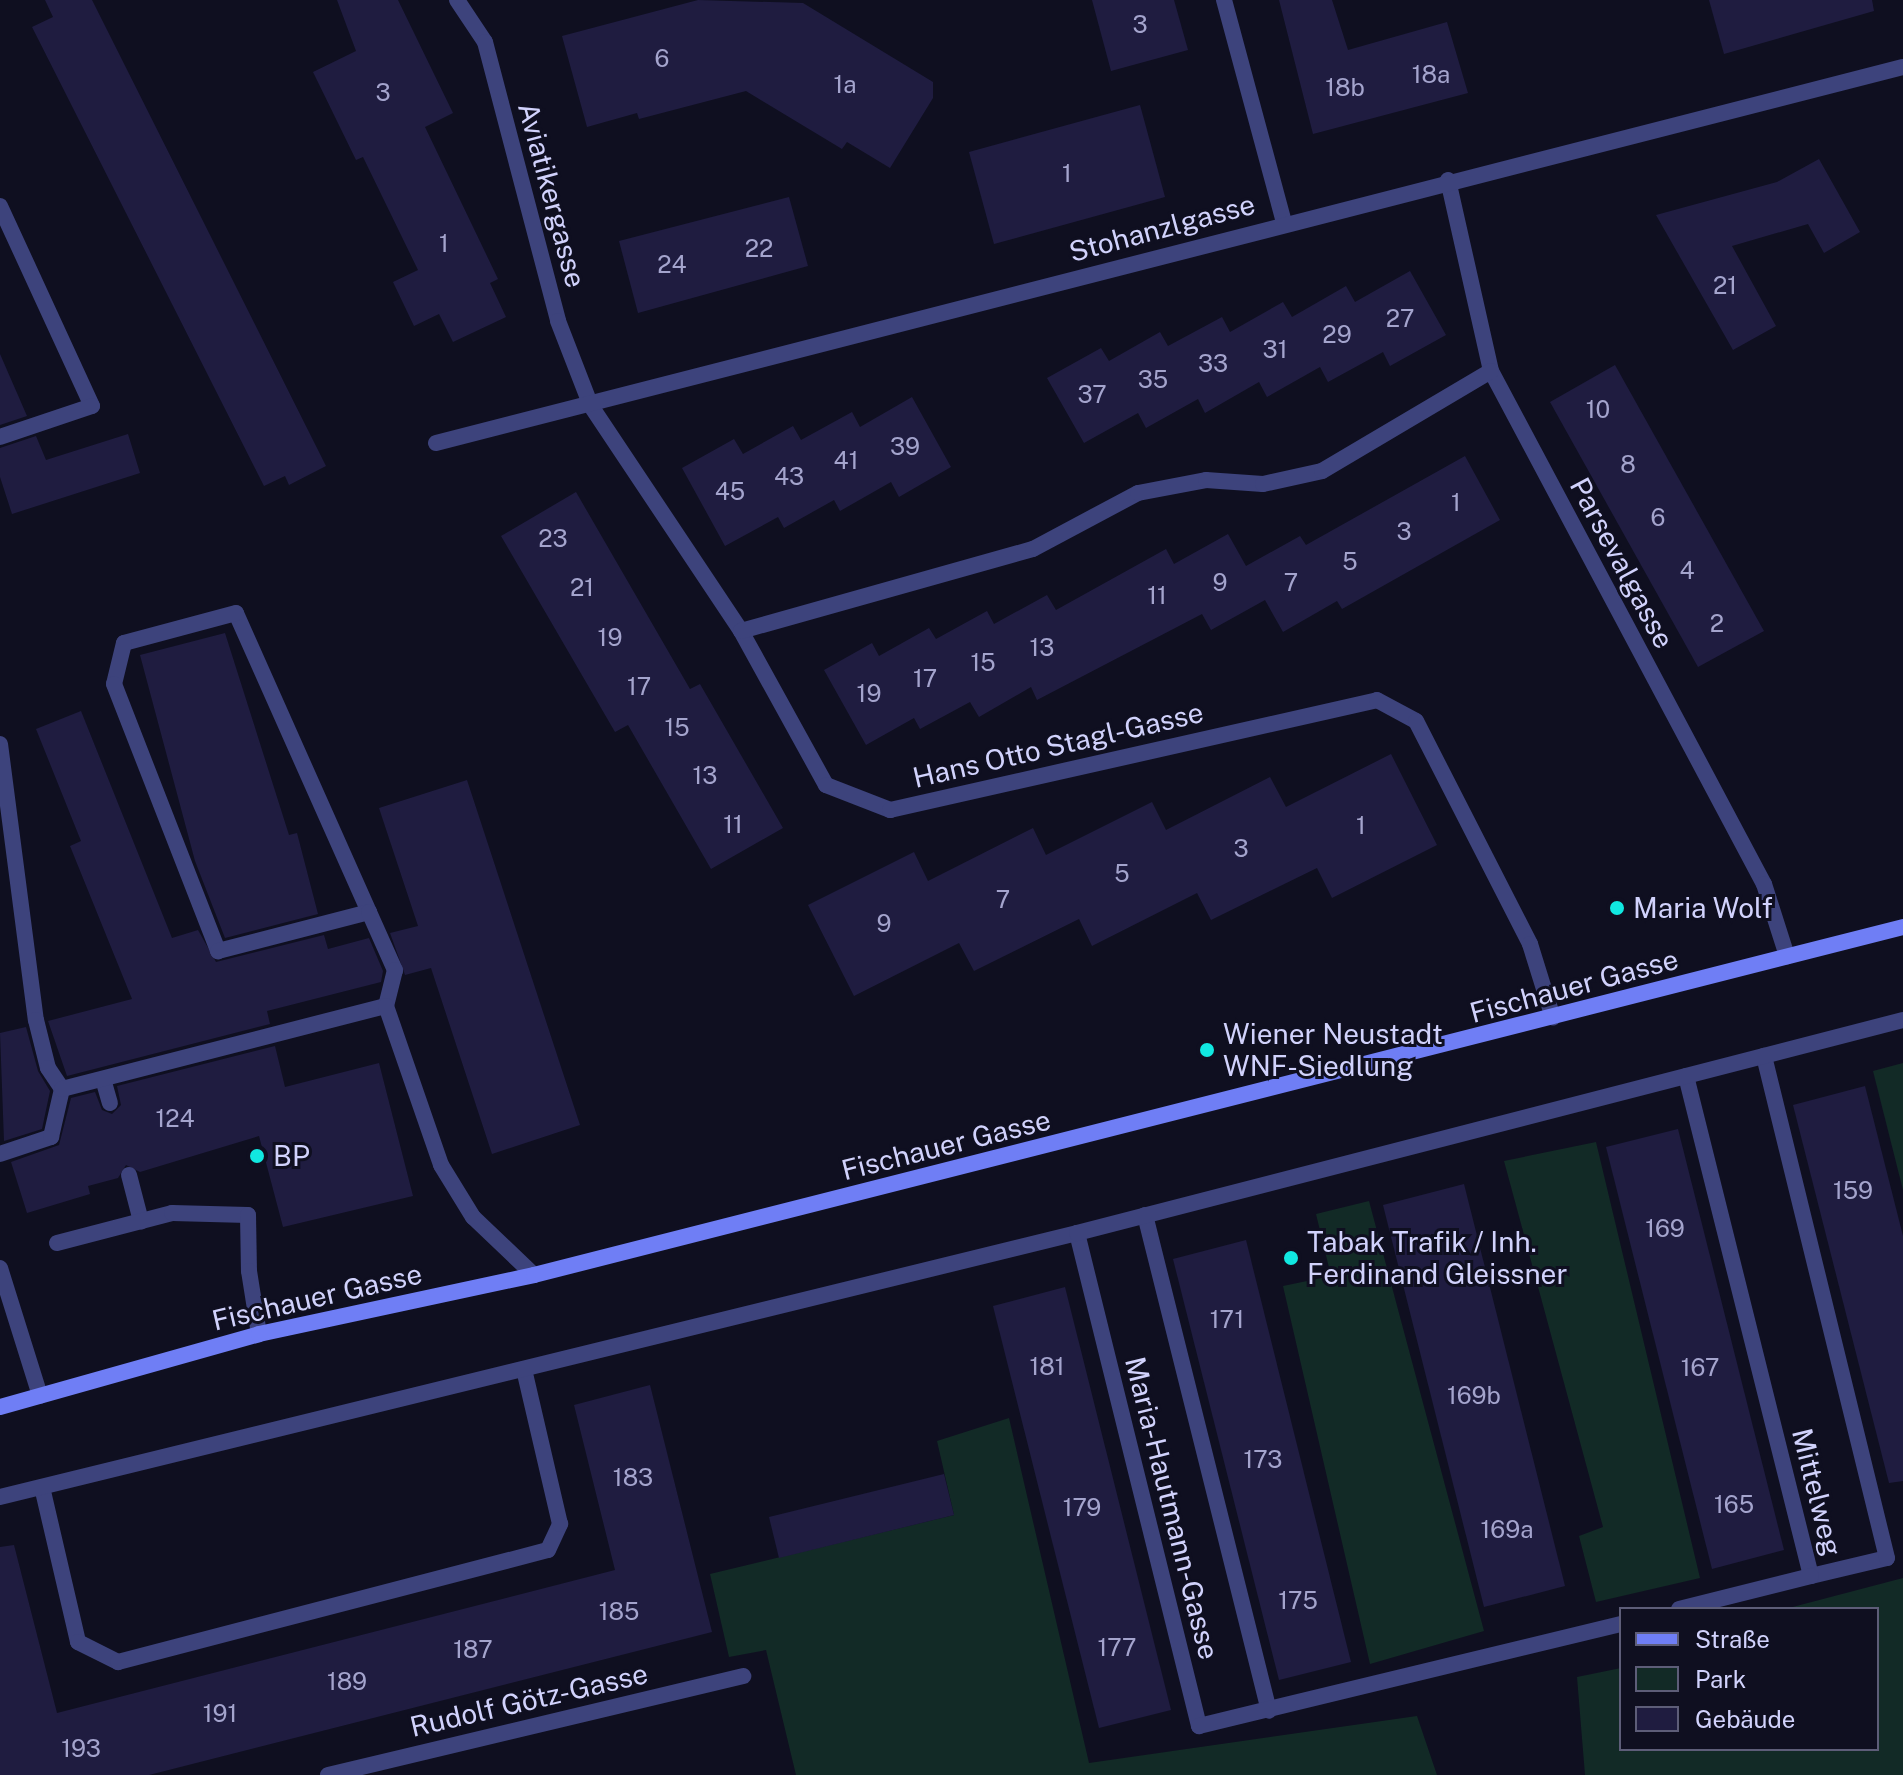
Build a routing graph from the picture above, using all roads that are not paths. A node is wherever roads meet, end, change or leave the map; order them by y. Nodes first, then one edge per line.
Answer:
1 (457, 0) edge
2 (1224, 0) edge
3 (1903, 67) edge
4 (1448, 180) junction
5 (0, 206) edge
6 (1284, 222) junction
7 (1491, 371) junction
8 (591, 406) junction
9 (0, 437) edge
10 (436, 443) dead end
11 (741, 631) junction
12 (0, 744) edge
13 (369, 912) junction
14 (1903, 927) edge
15 (1787, 956) junction
16 (386, 1006) junction
17 (1553, 1018) junction
18 (1903, 1020) edge
19 (1764, 1056) junction
20 (1686, 1076) junction
21 (103, 1079) junction
22 (62, 1089) junction
23 (110, 1103) dead end
24 (0, 1154) edge
25 (129, 1175) dead end
26 (1145, 1215) junction
27 (141, 1221) junction
28 (1077, 1233) junction
29 (57, 1243) dead end
30 (0, 1268) edge
31 (534, 1275) junction
32 (259, 1334) junction
33 (524, 1369) junction
34 (40, 1396) junction
35 (0, 1407) edge
36 (42, 1487) junction
37 (0, 1497) edge
38 (1811, 1576) junction
39 (1687, 1607) edge
40 (1619, 1624) edge
41 (743, 1676) dead end
42 (1269, 1711) junction
43 (328, 1775) edge

1 - 8 street, Aviatikergasse
2 - 6 street
3 - 4 street, Stohanzlgasse
4 - 6 street, Stohanzlgasse
4 - 7 street, Parsevalgasse
5 - 9 street
6 - 8 street, Stohanzlgasse
7 - 11 street
7 - 15 street, Parsevalgasse
8 - 10 street, Stohanzlgasse
8 - 11 street, Hans Otto Stagl-Gasse
11 - 17 street, Hans Otto Stagl-Gasse
12 - 22 street
13 - 13 street
13 - 16 street
14 - 15 main road, Fischauer Gasse
15 - 17 main road, Fischauer Gasse
16 - 21 street
16 - 31 street
17 - 31 main road, Fischauer Gasse
18 - 19 street
19 - 20 street
19 - 38 street, Mittelweg
20 - 26 street
20 - 38 street, Mittelweg
21 - 22 street
21 - 23 street
22 - 24 street
25 - 27 street
26 - 28 street
26 - 42 street, Maria-Hautmann-Gasse
27 - 29 street
27 - 32 street
28 - 33 street
28 - 42 street, Maria-Hautmann-Gasse
30 - 34 street
31 - 32 main road, Fischauer Gasse
32 - 34 main road, Fischauer Gasse
33 - 36 street
33 - 36 street
34 - 35 main road, Fischauer Gasse
36 - 37 street
38 - 39 street
40 - 42 street, Maria-Hautmann-Gasse
41 - 43 street, Rudolf Götz-Gasse

